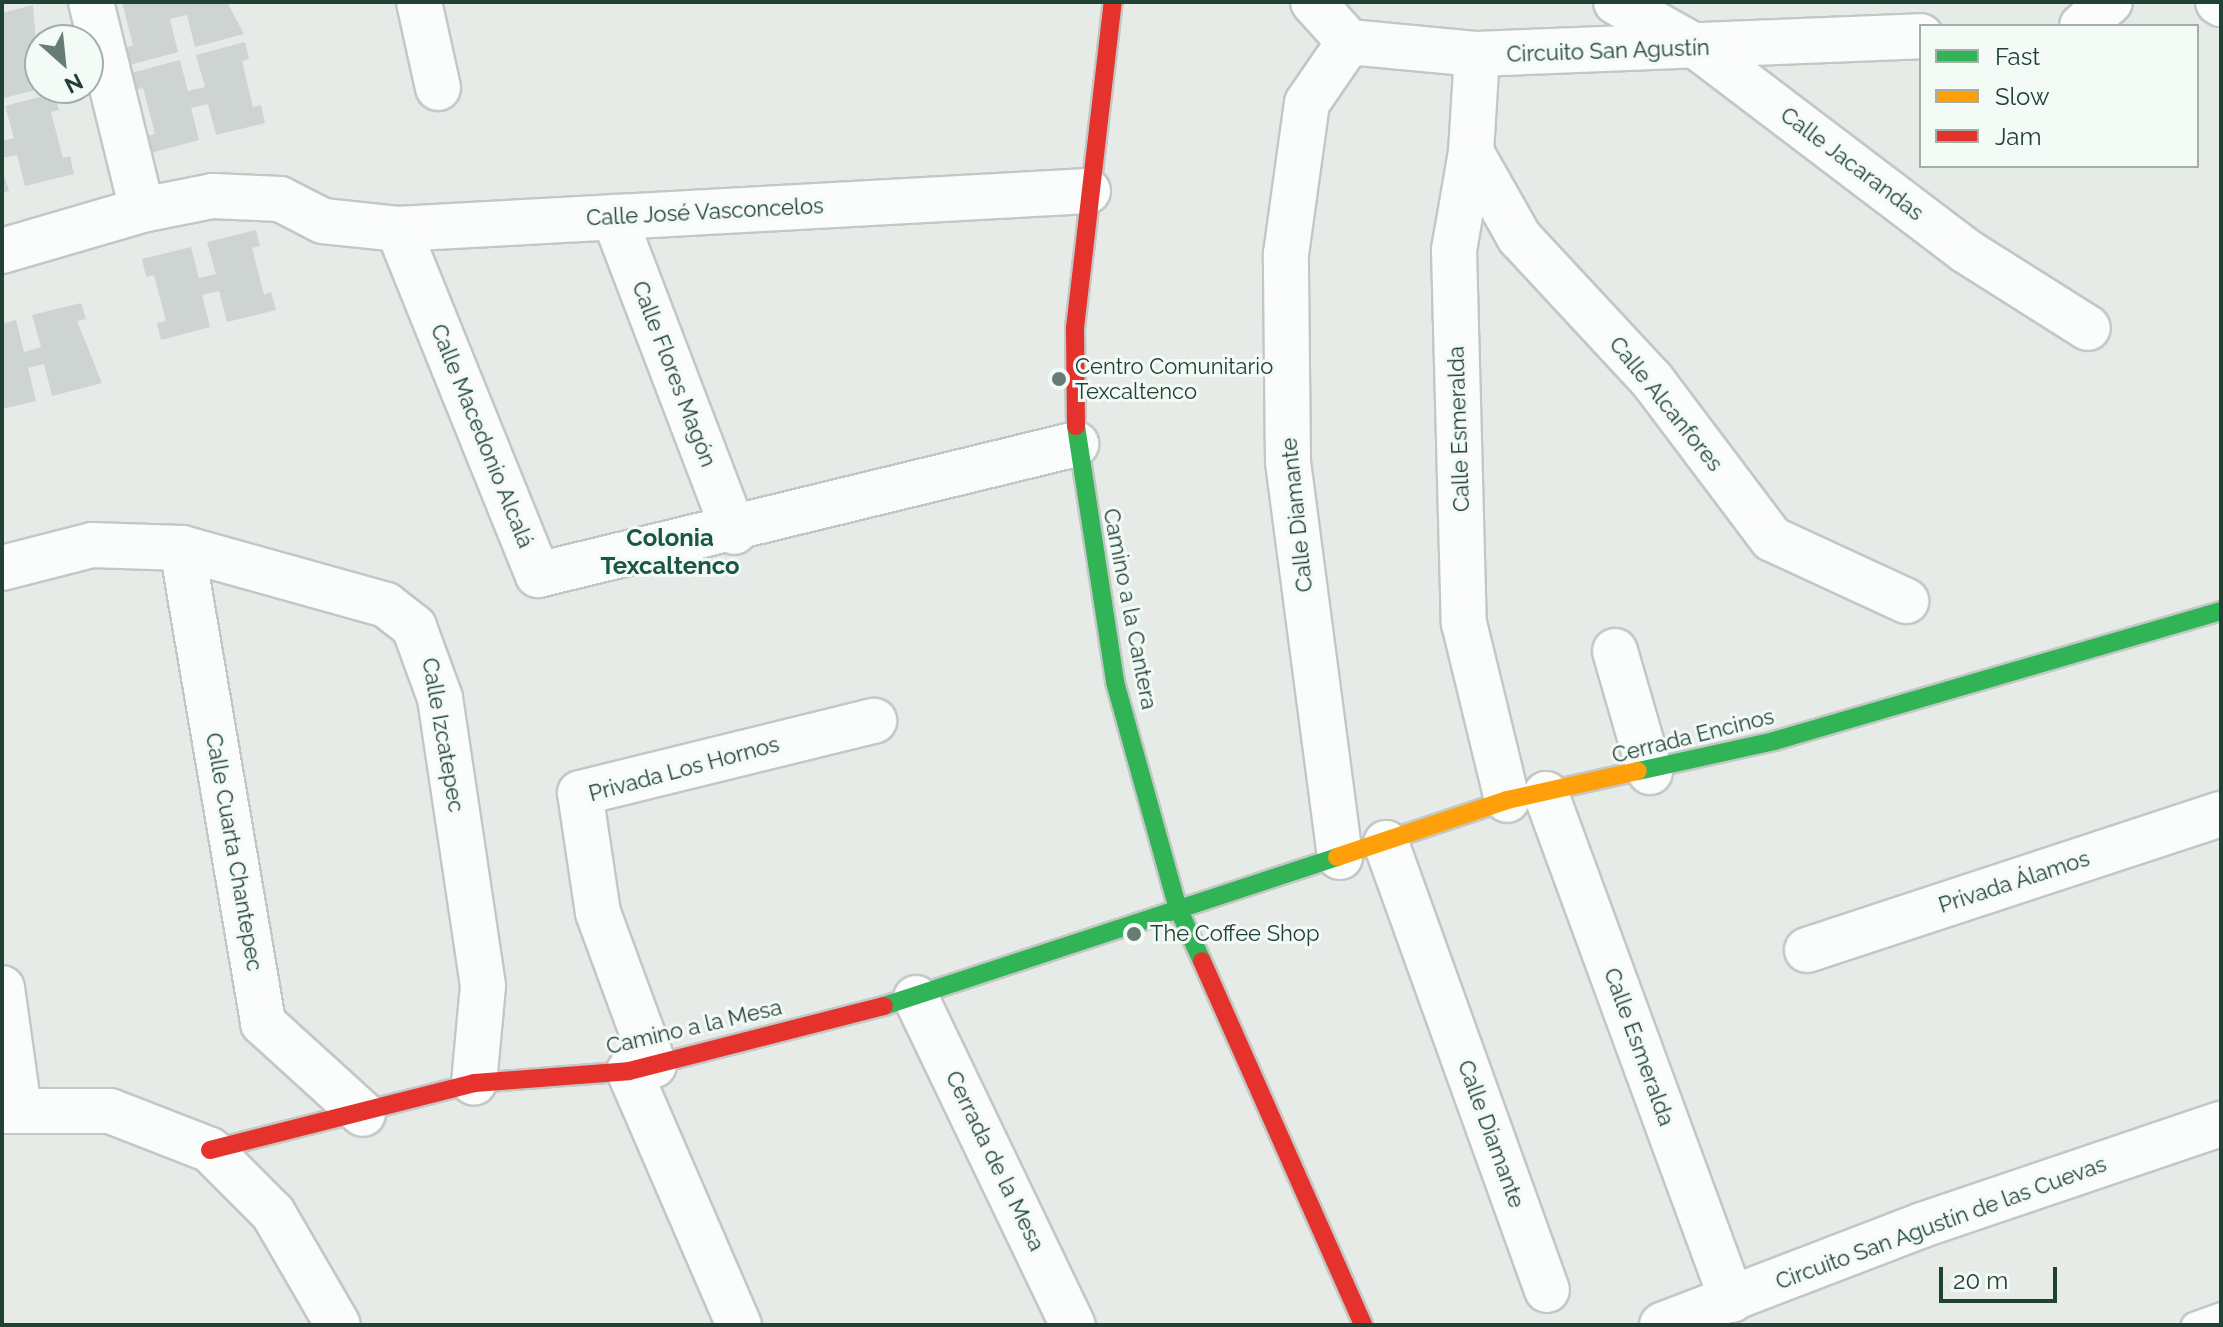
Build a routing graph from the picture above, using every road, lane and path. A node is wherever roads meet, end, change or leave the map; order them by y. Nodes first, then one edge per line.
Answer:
1 (91, 2) edge
2 (419, 2) edge
3 (1113, 2) edge
4 (1313, 2) edge
5 (1616, 2) edge
6 (2110, 2) edge
7 (2084, 24) edge
8 (1919, 36) edge
9 (1349, 42) junction
10 (1700, 49) junction
11 (1477, 54) junction
12 (438, 88) dead end
13 (1471, 152) junction
14 (1088, 191) junction
15 (142, 210) junction
16 (614, 217) junction
17 (398, 229) junction
18 (2, 251) edge
19 (2088, 328) dead end
20 (1076, 444) junction
21 (734, 532) junction
22 (182, 548) junction
23 (2, 568) edge
24 (1906, 601) dead end
25 (2221, 611) edge
26 (1615, 651) dead end
27 (874, 721) dead end
28 (1650, 772) junction
29 (1526, 797) junction
30 (2221, 814) edge
31 (1386, 843) junction
32 (1340, 857) junction
33 (1177, 906) junction
34 (1807, 950) dead end
35 (2, 988) edge
36 (916, 998) junction
37 (642, 1068) junction
38 (474, 1083) junction
39 (10, 1110) edge
40 (363, 1114) junction
41 (2221, 1124) edge
42 (210, 1150) junction
43 (1547, 1290) dead end
44 (1732, 1300) junction
45 (2221, 1315) edge
46 (338, 1325) edge
47 (739, 1325) edge
48 (1073, 1325) edge
49 (1363, 1325) edge
50 (1662, 1325) edge
51 (2194, 1325) edge

1 - 15 street
2 - 12 street
3 - 14 street, Camino a la Cantera
4 - 9 street
5 - 10 street, Calle Jacarandas
6 - 7 street
8 - 10 street, Circuito San Agustín
9 - 11 street, Circuito San Agustín
9 - 32 street, Calle Diamante
10 - 11 street, Circuito San Agustín
10 - 19 street, Calle Jacarandas
11 - 13 street, Calle Esmeralda
13 - 24 street, Calle Alcanfores
13 - 29 street, Calle Esmeralda
14 - 16 street, Calle José Vasconcelos
14 - 20 street, Camino a la Cantera
15 - 17 street, Calle José Vasconcelos
15 - 18 street
16 - 17 street, Calle José Vasconcelos
16 - 21 street, Calle Flores Magón
17 - 21 street, Calle Macedonio Alcalá
20 - 21 street, Calle Macedonio Alcalá
20 - 33 street, Camino a la Cantera
22 - 23 street, Calle Izcatepec
22 - 38 street, Calle Izcatepec
22 - 40 street, Calle Cuarta Chantepec
25 - 28 street, Cerrada Encinos
26 - 28 street
27 - 37 street, Privada Los Hornos
28 - 29 street, Cerrada Encinos
29 - 31 street, Cerrada Encinos
29 - 44 street, Calle Esmeralda
30 - 34 street, Privada Álamos
31 - 32 street, Cerrada Encinos
31 - 43 street, Calle Diamante
32 - 33 street, Cerrada Encinos
33 - 36 street, Camino a la Mesa
33 - 49 street, Camino a la Cantera
35 - 39 street
36 - 37 street, Camino a la Mesa
36 - 48 street, Cerrada de la Mesa
37 - 38 street, Camino a la Mesa
37 - 47 street
38 - 40 street, Camino a la Mesa
39 - 42 street
40 - 42 street, Camino a la Mesa
41 - 44 street, Circuito San Agustín de las Cuevas
42 - 46 street
44 - 50 street, Circuito San Agustín de las Cuevas
45 - 51 lane

